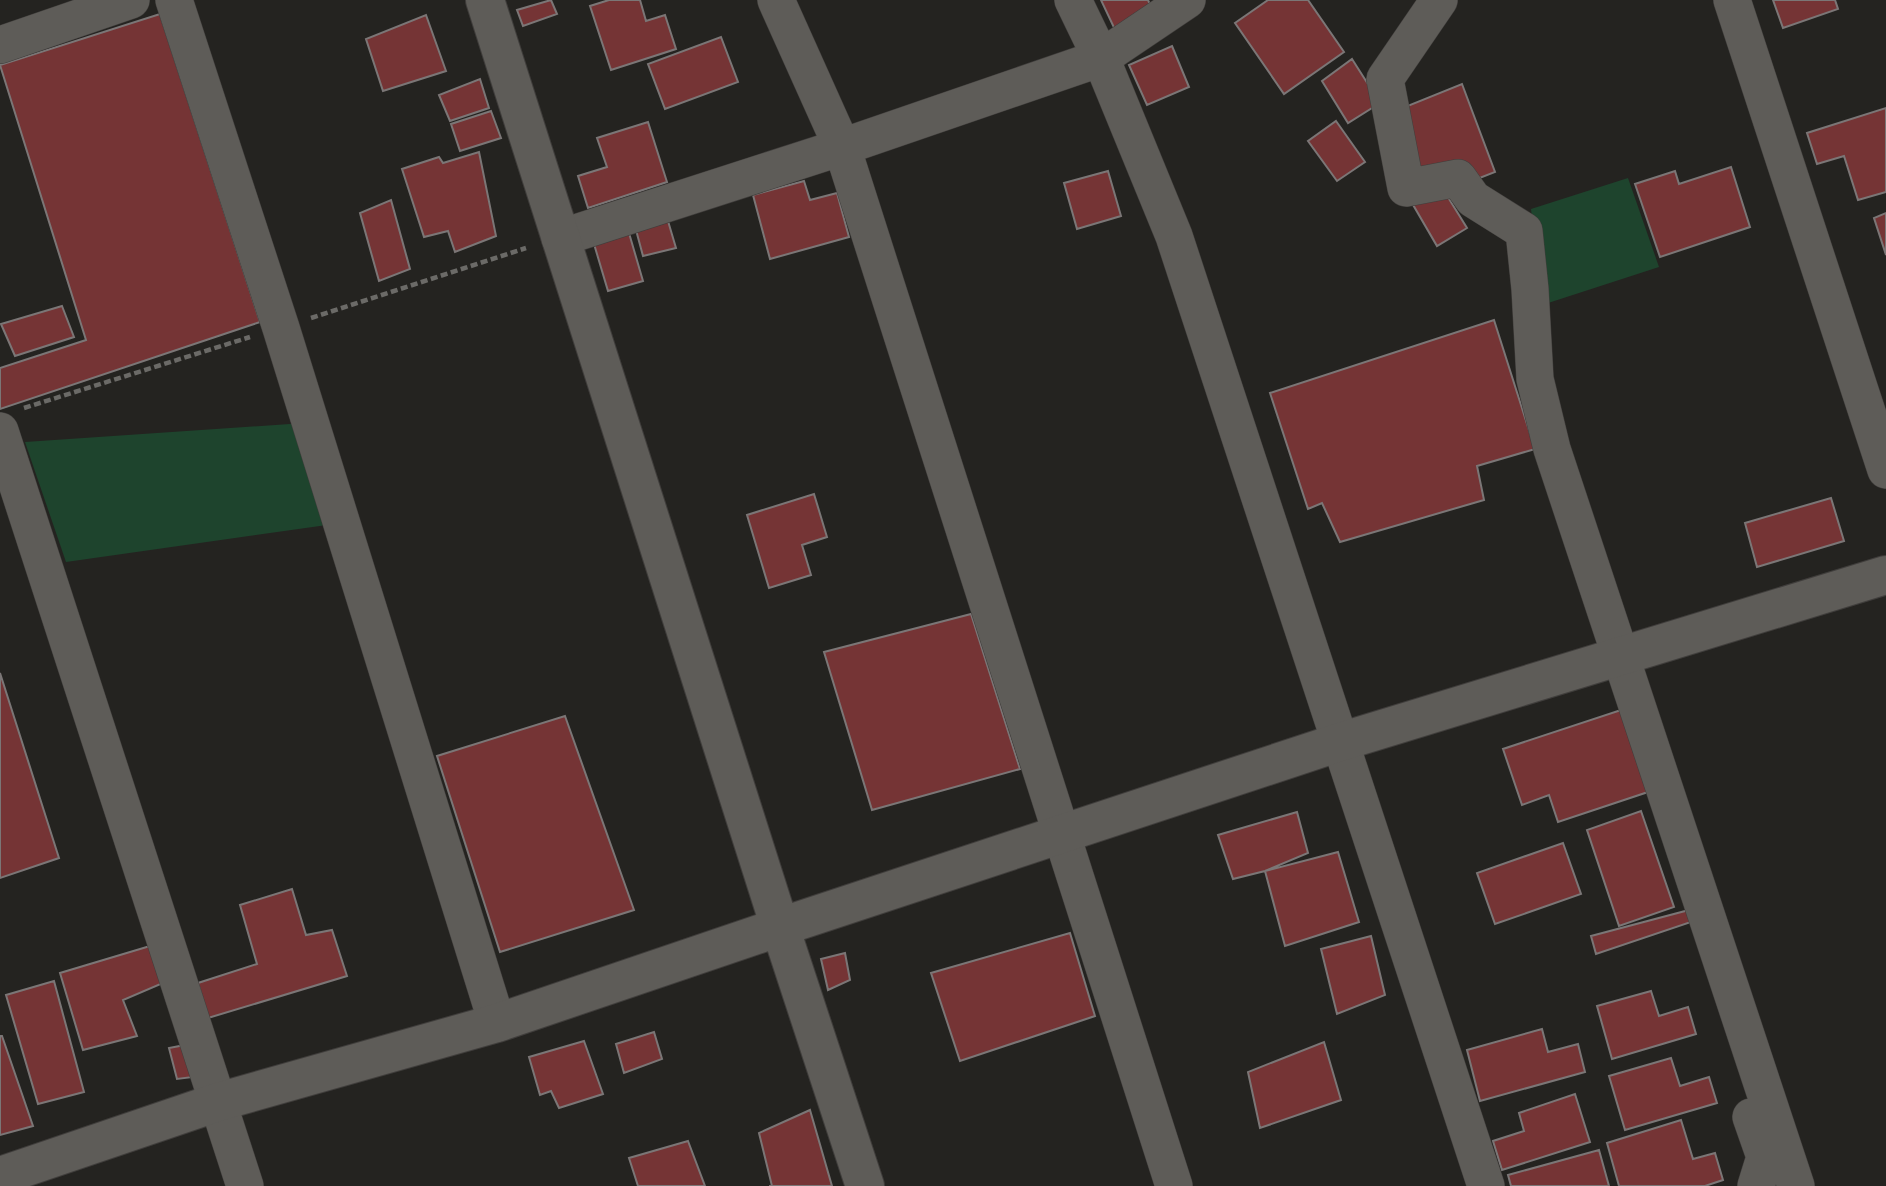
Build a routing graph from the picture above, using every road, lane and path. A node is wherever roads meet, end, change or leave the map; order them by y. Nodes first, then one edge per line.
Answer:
1 (131, 0) edge
2 (174, 0) edge
3 (485, 0) edge
4 (776, 0) edge
5 (1073, 0) edge
6 (1186, 0) edge
7 (1439, 0) edge
8 (1732, 0) edge
9 (0, 44) edge
10 (1101, 58) junction
11 (842, 147) junction
12 (559, 238) junction
13 (0, 431) edge
14 (1886, 470) edge
15 (1886, 575) edge
16 (1621, 657) junction
17 (1340, 742) junction
18 (1063, 834) junction
19 (780, 927) junction
20 (1700, 970) dead end
21 (497, 1023) junction
22 (218, 1102) junction
23 (48, 1173) edge
24 (0, 1176) edge
25 (245, 1186) edge
26 (865, 1186) edge
27 (1174, 1186) edge
28 (1486, 1186) edge
29 (1756, 1186) edge
30 (1796, 1186) edge

1 - 9 street
2 - 21 street
3 - 12 street
4 - 11 street
5 - 10 street
6 - 10 street
7 - 16 street
8 - 14 street
10 - 11 street
10 - 17 street
11 - 12 street
11 - 18 street
12 - 19 street
13 - 22 street
15 - 16 street
16 - 17 street
16 - 30 street
17 - 18 street
17 - 28 street
18 - 19 street
18 - 27 street
19 - 21 street
19 - 26 street
20 - 29 street
21 - 22 street
22 - 23 street
22 - 25 street
23 - 24 street

